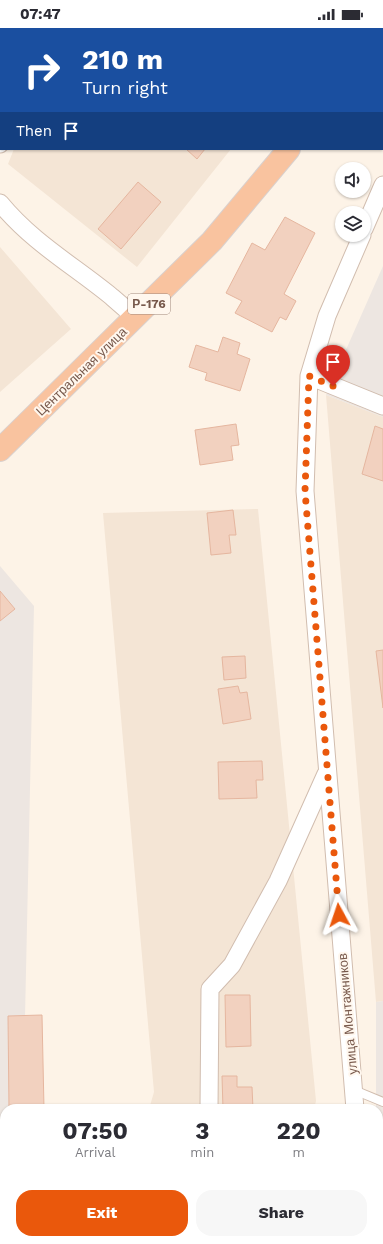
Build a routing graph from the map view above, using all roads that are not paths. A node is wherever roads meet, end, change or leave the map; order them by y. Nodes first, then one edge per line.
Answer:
1 (287, 150) edge
2 (383, 185) edge
3 (0, 203) edge
4 (371, 213) edge
5 (359, 242) edge
6 (135, 317) junction
7 (309, 376) junction
8 (383, 406) edge
9 (0, 450) edge
10 (327, 772) junction
11 (354, 1090) junction
12 (383, 1102) edge
13 (209, 1104) edge
14 (355, 1104) edge

1 - 6 highway, Центральная улица / Р-176
2 - 4 street
3 - 6 street
5 - 7 street, улица Монтажников
6 - 9 highway, Центральная улица / Р-176
7 - 8 street
7 - 10 street, улица Монтажников
10 - 11 street, улица Монтажников
10 - 13 street
11 - 12 lane
11 - 14 street, улица Монтажников

